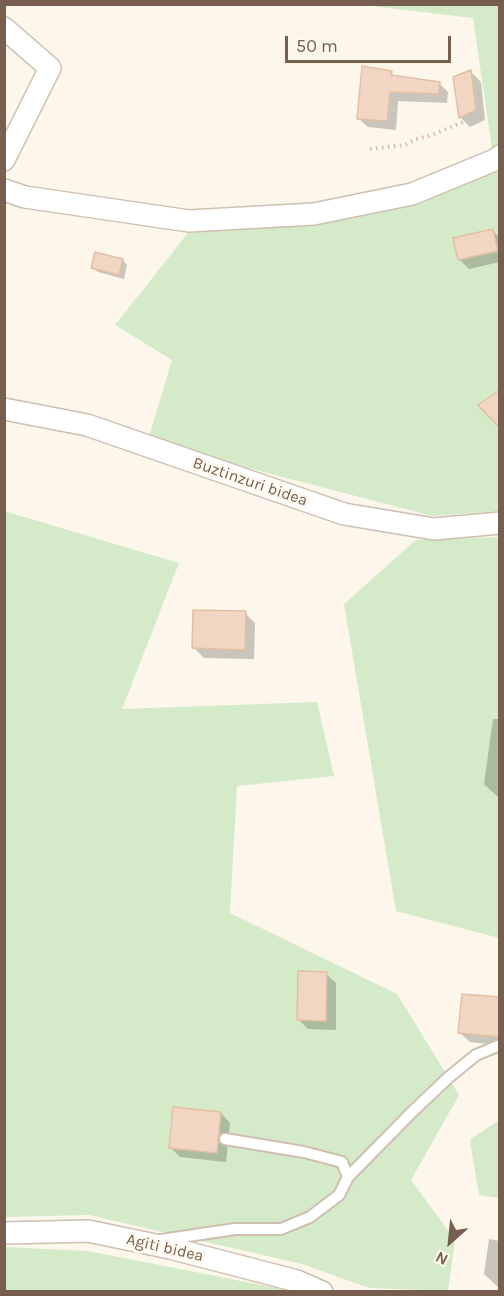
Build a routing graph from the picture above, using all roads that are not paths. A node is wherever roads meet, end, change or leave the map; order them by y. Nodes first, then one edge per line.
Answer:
1 (4, 28) edge
2 (500, 156) edge
3 (4, 160) edge
4 (4, 190) edge
5 (4, 409) edge
6 (500, 523) edge
7 (500, 1045) edge
8 (225, 1139) dead end
9 (348, 1178) junction
10 (4, 1233) edge
11 (146, 1243) junction
12 (322, 1292) edge

1 - 3 street
2 - 4 street
5 - 6 street, Buztinzuri bidea
7 - 9 lane
8 - 9 lane
9 - 11 lane
10 - 11 street, Agiti bidea
11 - 12 street, Agiti bidea

